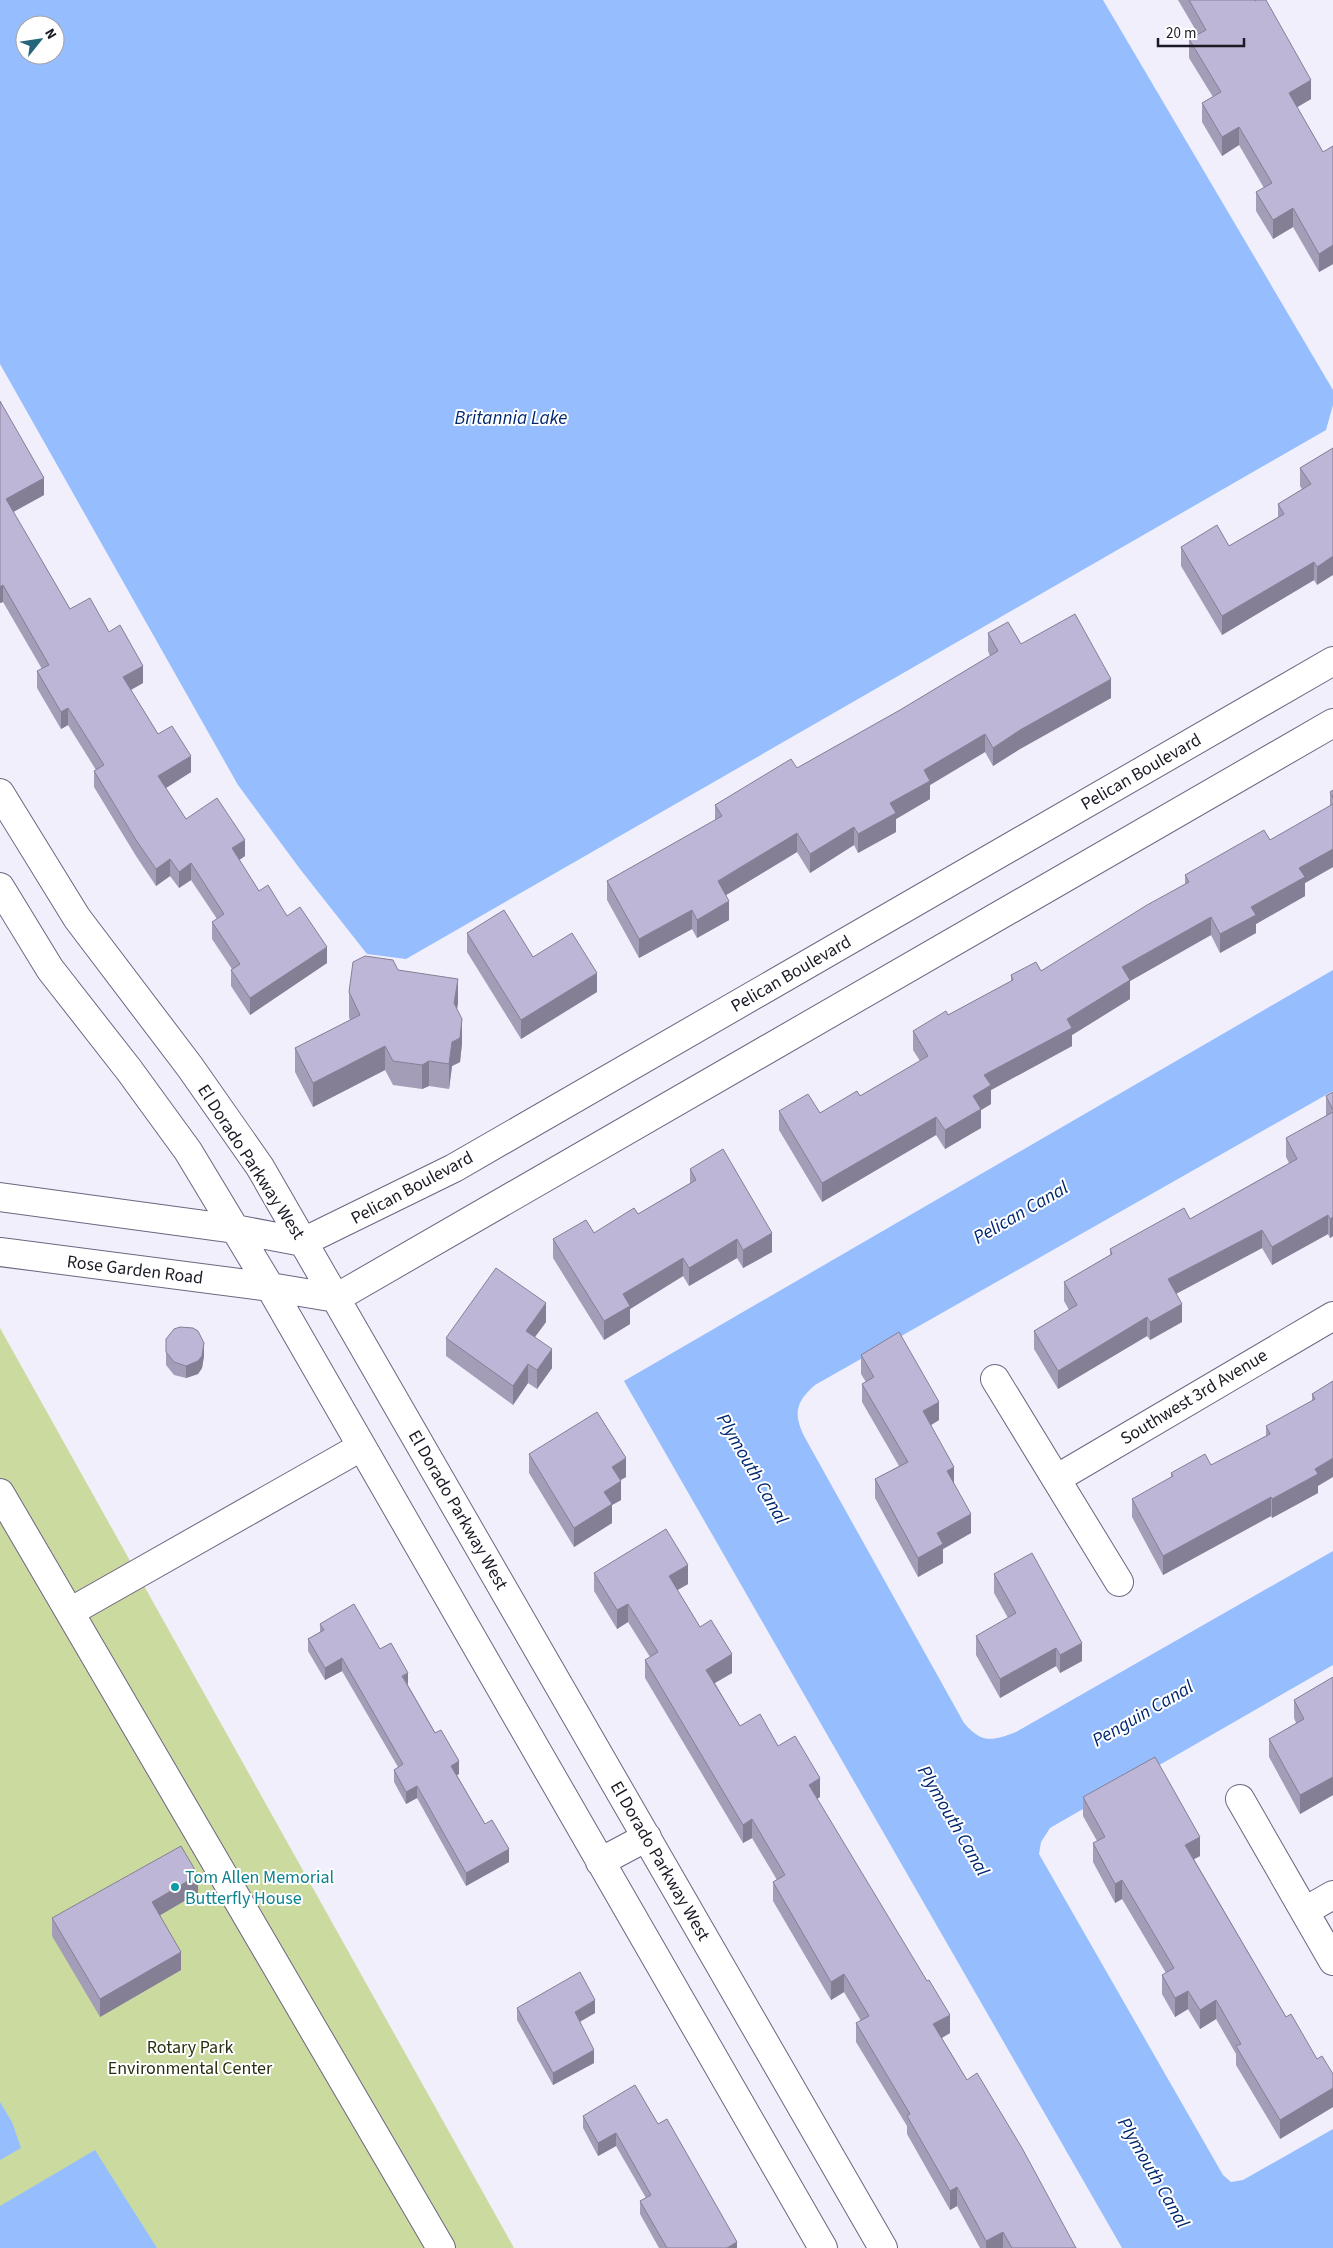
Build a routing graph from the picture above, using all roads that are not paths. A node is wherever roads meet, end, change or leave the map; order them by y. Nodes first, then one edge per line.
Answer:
1 (1333, 661) edge
2 (1333, 723) edge
3 (4, 809) edge
4 (0, 887) edge
5 (0, 1197) edge
6 (235, 1229) junction
7 (304, 1242) junction
8 (0, 1252) edge
9 (270, 1287) junction
10 (336, 1298) junction
11 (1333, 1316) edge
12 (995, 1379) dead end
13 (361, 1447) junction
14 (1056, 1479) junction
15 (0, 1492) edge
16 (1119, 1582) dead end
17 (70, 1612) junction
18 (1240, 1799) dead end
19 (647, 1837) junction
20 (600, 1862) junction
21 (1333, 1895) edge
22 (1305, 1911) junction
23 (1333, 1961) edge
24 (441, 2248) edge
25 (823, 2248) edge
26 (883, 2248) edge

1 - 7 street, Pelican Boulevard
2 - 10 street
3 - 7 street, El Dorado Parkway West
4 - 6 street
5 - 6 street
6 - 7 street
6 - 9 street
7 - 10 street, El Dorado Parkway West
8 - 9 street, Rose Garden Road
9 - 10 street
9 - 13 street
10 - 19 street, El Dorado Parkway West
11 - 14 street, Southwest 3rd Avenue
12 - 14 street
13 - 17 street
13 - 20 street
14 - 16 street
15 - 17 street
17 - 24 street
18 - 22 street
19 - 20 street
19 - 26 street, El Dorado Parkway West
20 - 25 street
21 - 22 street
22 - 23 street

